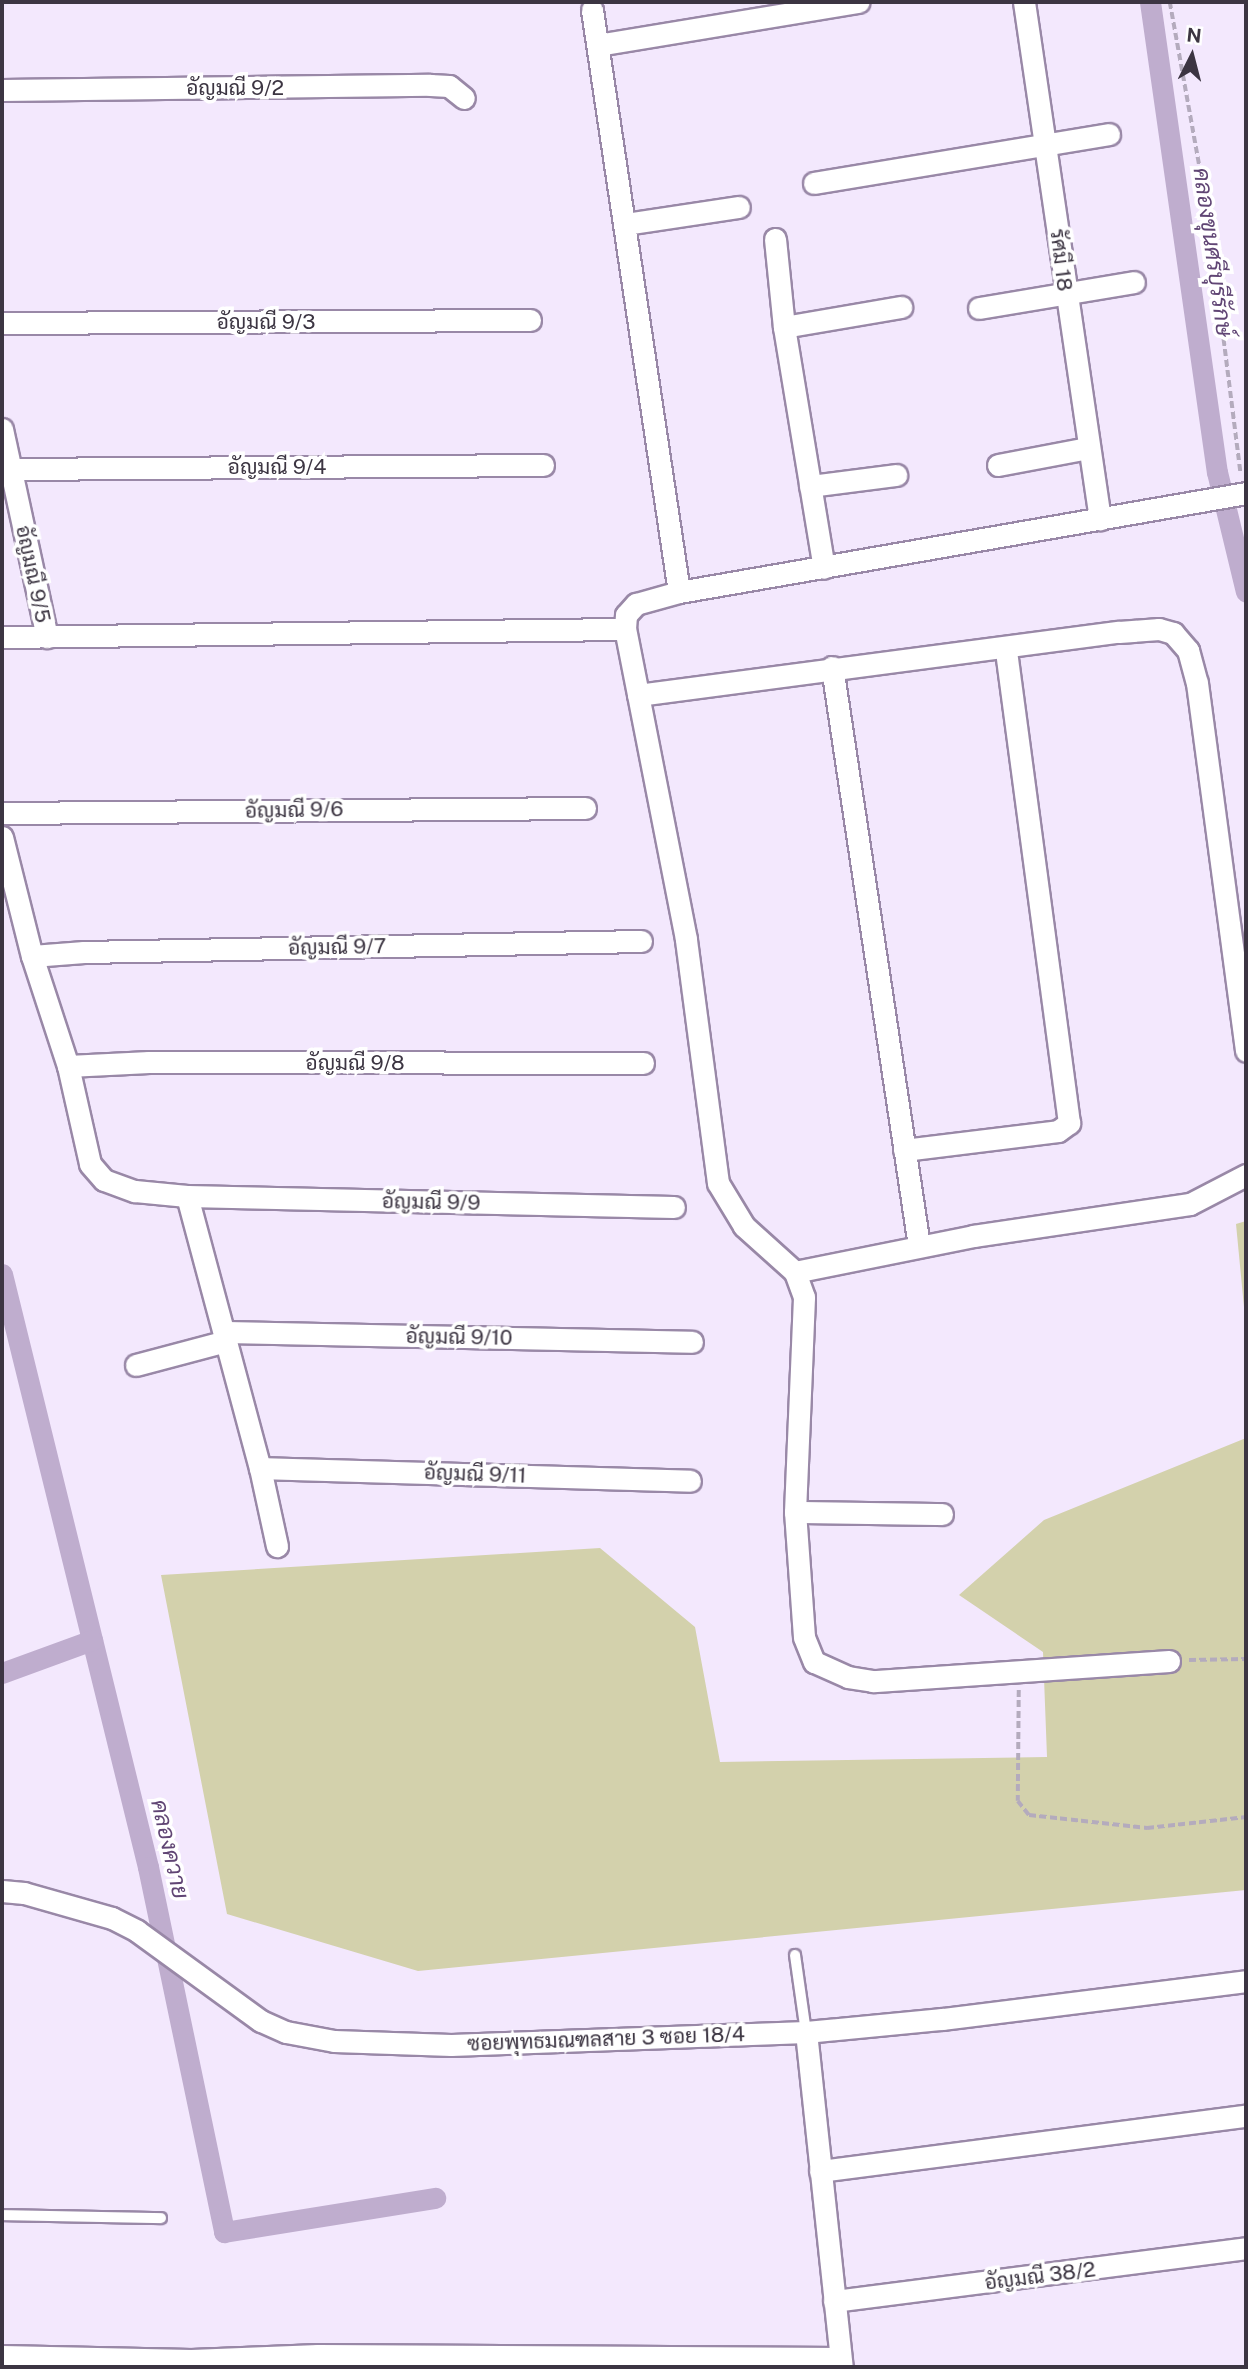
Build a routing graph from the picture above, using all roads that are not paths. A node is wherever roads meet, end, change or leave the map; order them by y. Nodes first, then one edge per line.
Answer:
1 (858, 2) edge
2 (1024, 2) edge
3 (592, 10) dead end
4 (598, 45) junction
5 (2, 90) edge
6 (464, 97) dead end
7 (1109, 134) dead end
8 (1046, 144) junction
9 (814, 183) dead end
10 (739, 207) dead end
11 (625, 225) junction
12 (775, 239) dead end
13 (1134, 282) dead end
14 (1066, 294) junction
15 (901, 307) dead end
16 (979, 308) dead end
17 (530, 320) dead end
18 (2, 323) edge
19 (784, 327) junction
20 (2, 429) edge
21 (1088, 448) junction
22 (998, 465) dead end
23 (543, 466) dead end
24 (11, 469) junction
25 (896, 475) dead end
26 (810, 486) junction
27 (1245, 489) edge
28 (1100, 519) junction
29 (824, 568) junction
30 (679, 592) junction
31 (625, 629) junction
32 (2, 637) edge
33 (47, 637) junction
34 (1006, 648) junction
35 (832, 667) junction
36 (638, 695) junction
37 (586, 807) dead end
38 (2, 813) edge
39 (2, 837) edge
40 (642, 941) dead end
41 (32, 956) junction
42 (1246, 1051) edge
43 (643, 1063) dead end
44 (68, 1066) junction
45 (904, 1150) junction
46 (1246, 1175) edge
47 (187, 1196) junction
48 (674, 1207) dead end
49 (919, 1246) junction
50 (795, 1272) junction
51 (226, 1337) junction
52 (692, 1342) dead end
53 (136, 1365) dead end
54 (260, 1468) junction
55 (690, 1481) dead end
56 (795, 1512) junction
57 (942, 1514) dead end
58 (277, 1546) dead end
59 (1169, 1661) road end
60 (2, 1891) edge
61 (795, 1955) dead end
62 (1246, 1981) edge
63 (806, 2032) junction
64 (1246, 2116) edge
65 (820, 2171) junction
66 (2, 2215) edge
67 (161, 2218) dead end
68 (1246, 2248) edge
69 (834, 2301) junction
70 (2, 2356) edge
71 (190, 2363) edge
72 (841, 2363) edge

1 - 4 street
2 - 8 street, รัศมี 18
3 - 4 street
4 - 11 street
5 - 6 street, อัญมณี 9/2
7 - 8 street
8 - 9 street
8 - 14 street, รัศมี 18
10 - 11 street
11 - 30 street
12 - 19 street
13 - 14 street
14 - 16 street
14 - 21 street, รัศมี 18
15 - 19 street
17 - 18 street, อัญมณี 9/3
19 - 26 street
20 - 24 street, อัญมณี 9/5
21 - 22 street
21 - 28 street, รัศมี 18
23 - 24 street, อัญมณี 9/4
24 - 33 street, อัญมณี 9/5
25 - 26 street
26 - 29 street
27 - 28 street
28 - 29 street
29 - 30 street
30 - 31 street
31 - 33 street
31 - 36 street
32 - 33 street
34 - 35 street
34 - 42 street
34 - 45 street
35 - 36 street
35 - 45 street
36 - 50 street
37 - 38 street, อัญมณี 9/6
39 - 41 street, อัญมณี 9/9
40 - 41 street, อัญมณี 9/7
41 - 44 street, อัญมณี 9/9
43 - 44 street, อัญมณี 9/8
44 - 47 street, อัญมณี 9/9
45 - 49 street
46 - 49 street
47 - 48 street, อัญมณี 9/9
47 - 51 street
49 - 50 street
50 - 56 street
51 - 52 street, อัญมณี 9/10
51 - 53 street, อัญมณี 9/10
51 - 54 street
54 - 55 street, อัญมณี 9/11
54 - 58 street
56 - 57 street
56 - 59 street
60 - 63 street, ซอยพุทธมณฑลสาย 3 ซอย 18/4
61 - 63 lane
62 - 63 street, ซอยพุทธมณฑลสาย 3 ซอย 18/4
63 - 65 street
64 - 65 street
65 - 69 street
66 - 67 lane
68 - 69 street, อัญมณี 38/2
69 - 72 street
70 - 71 street
71 - 72 street

